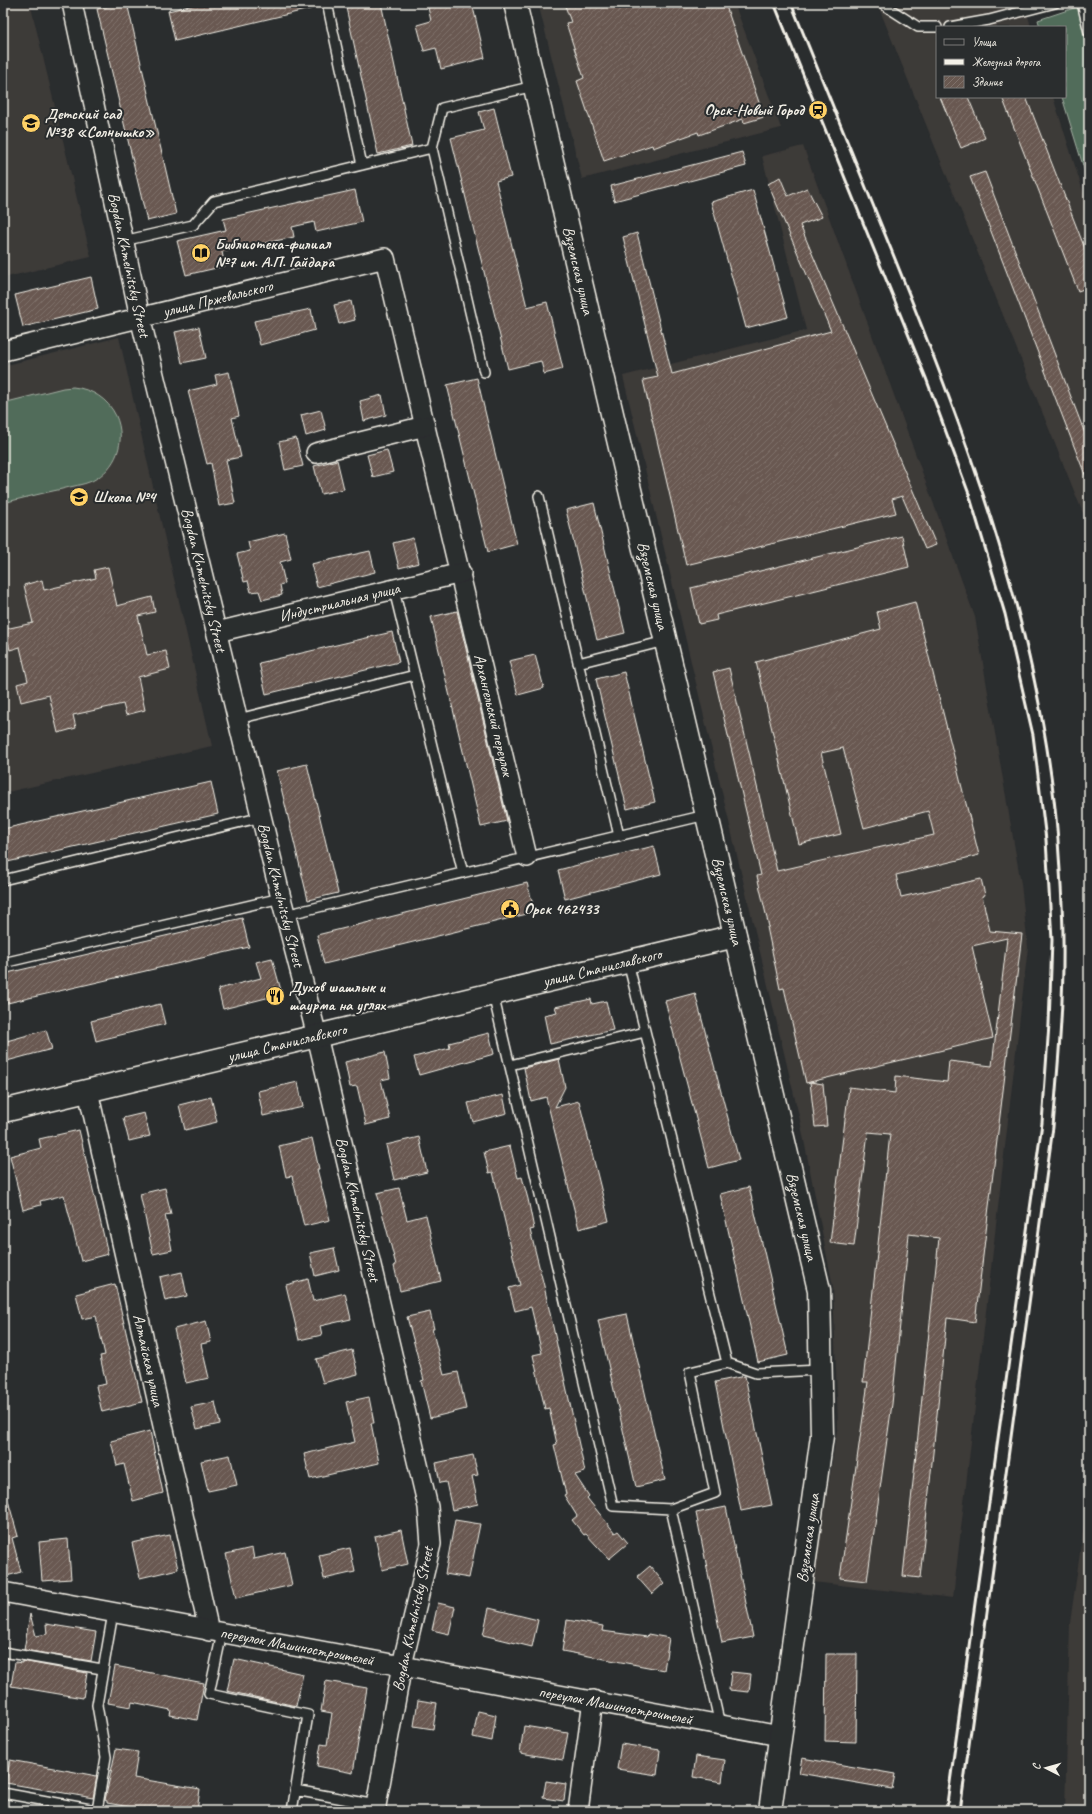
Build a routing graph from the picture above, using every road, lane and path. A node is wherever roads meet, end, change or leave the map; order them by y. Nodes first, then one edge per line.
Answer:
1 (327, 3) edge
2 (515, 3) edge
3 (884, 3) edge
4 (1055, 3) edge
5 (1082, 3) edge
6 (76, 4) edge
7 (1088, 22) edge
8 (956, 26) edge
9 (936, 27) edge
10 (1089, 32) edge
11 (535, 85) junction
12 (432, 148) junction
13 (362, 165) junction
14 (122, 241) junction
15 (385, 258) joint
16 (140, 317) junction
17 (3, 351) edge
18 (484, 372) dead end
19 (425, 426) junction
20 (316, 453) dead end
21 (539, 496) dead end
22 (461, 573) junction
23 (394, 590) junction
24 (218, 632) junction
25 (665, 640) junction
26 (578, 663) junction
27 (415, 675) junction
28 (238, 718) junction
29 (706, 815) junction
30 (262, 817) junction
31 (619, 836) junction
32 (527, 857) junction
33 (463, 873) junction
34 (3, 880) edge
35 (283, 907) junction
36 (735, 936) junction
37 (628, 962) junction
38 (3, 963) edge
39 (493, 994) junction
40 (645, 1032) junction
41 (317, 1036) junction
42 (510, 1065) junction
43 (88, 1091) junction
44 (3, 1111) edge
45 (727, 1363) junction
46 (820, 1370) junction
47 (671, 1509) junction
48 (3, 1592) edge
49 (113, 1613) junction
50 (215, 1632) junction
51 (3, 1652) edge
52 (402, 1665) junction
53 (102, 1669) junction
54 (593, 1700) junction
55 (720, 1724) junction
56 (780, 1736) junction
57 (296, 1790) junction
58 (3, 1793) edge
59 (375, 1808) edge
60 (99, 1811) edge
61 (292, 1811) edge
62 (578, 1811) edge
63 (770, 1811) edge

1 - 13 lane
2 - 11 main road, Вяземская улица
3 - 9 lane
4 - 8 lane
5 - 7 lane
6 - 14 street, Bogdan Khmelnitsky Street
7 - 10 lane
11 - 12 lane
11 - 25 main road, Вяземская улица
12 - 13 lane
12 - 18 lane
13 - 14 lane
14 - 16 street, Bogdan Khmelnitsky Street
15 - 16 street, улица Пржевальского
15 - 19 street, Архангельский переулок
16 - 17 street, улица Пржевальского
16 - 24 street, Bogdan Khmelnitsky Street
19 - 20 street
19 - 22 street, Архангельский переулок
21 - 26 lane
22 - 23 street, Индустриальная улица
22 - 32 street, Архангельский переулок
23 - 24 street, Индустриальная улица
23 - 27 lane
24 - 28 street, Bogdan Khmelnitsky Street
25 - 26 lane
25 - 29 main road, Вяземская улица
26 - 31 lane
27 - 28 lane
27 - 33 lane
28 - 30 street, Bogdan Khmelnitsky Street
29 - 31 lane
29 - 36 main road, Вяземская улица
30 - 34 lane
30 - 35 street, Bogdan Khmelnitsky Street
31 - 32 lane
32 - 33 lane
33 - 35 lane
35 - 38 lane
35 - 41 street, Bogdan Khmelnitsky Street
36 - 37 main road, улица Станиславского
36 - 46 main road, Вяземская улица
37 - 39 main road, улица Станиславского
37 - 40 lane
39 - 41 main road, улица Станиславского
39 - 42 lane
40 - 42 lane
40 - 45 lane
41 - 43 main road, улица Станиславского
41 - 52 street, Bogdan Khmelnitsky Street
42 - 47 lane
43 - 44 main road, улица Станиславского
43 - 50 street, Алтайская улица
45 - 46 lane
45 - 47 lane
46 - 56 main road, Вяземская улица
47 - 55 lane
48 - 49 street, переулок Машиностроителей
49 - 50 street, переулок Машиностроителей
49 - 53 lane
50 - 52 street, переулок Машиностроителей
50 - 57 lane
51 - 53 lane
52 - 54 street, переулок Машиностроителей
52 - 59 street, Bogdan Khmelnitsky Street
53 - 60 lane
54 - 55 street, переулок Машиностроителей
54 - 62 street
55 - 56 street, переулок Машиностроителей
56 - 63 main road, Вяземская улица
57 - 59 lane
57 - 61 lane
58 - 60 lane

